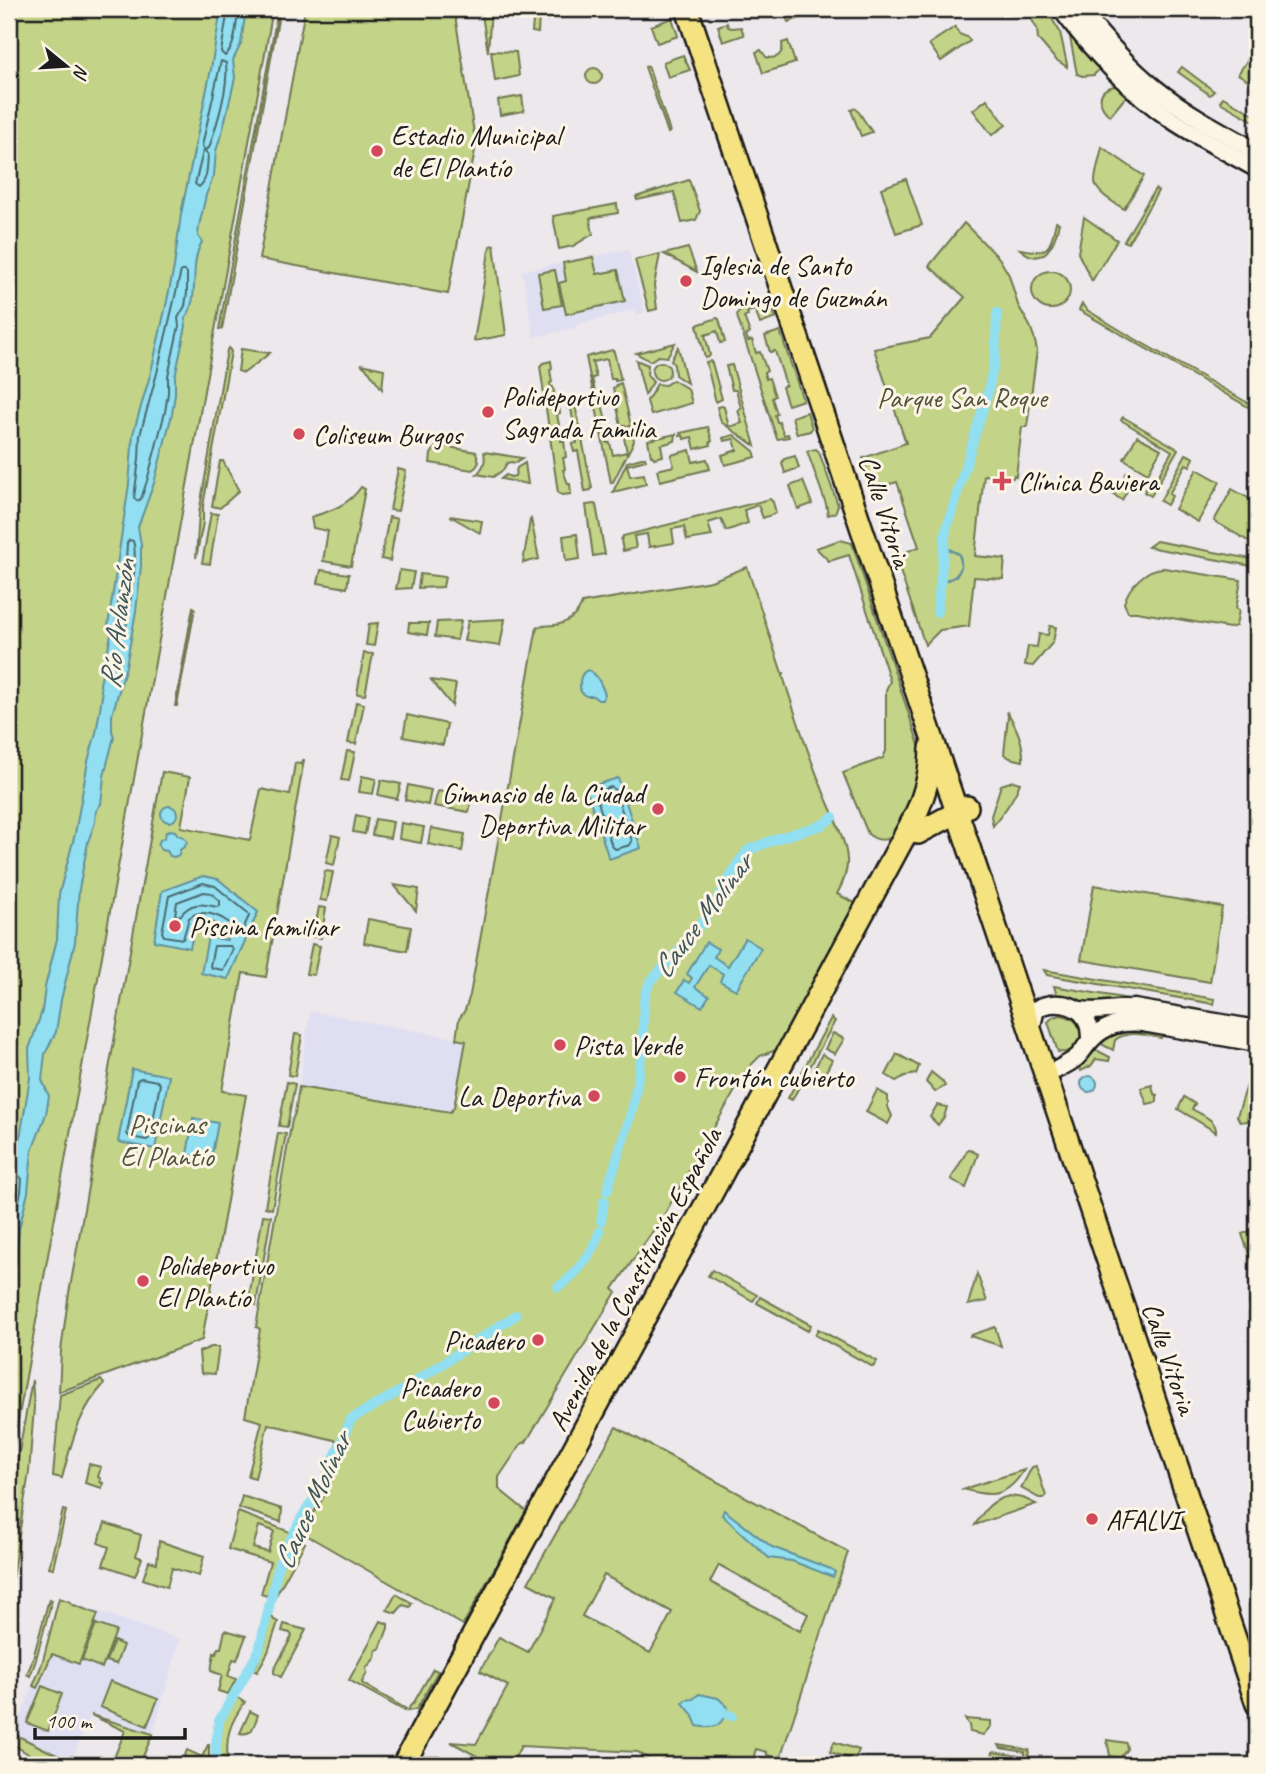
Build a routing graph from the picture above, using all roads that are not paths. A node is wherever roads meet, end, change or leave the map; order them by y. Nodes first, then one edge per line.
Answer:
1 (687, 9) edge
2 (698, 9) edge
3 (1061, 9) edge
4 (1080, 9) edge
5 (1257, 152) edge
6 (1257, 169) edge
7 (931, 735) junction
8 (950, 778) junction
9 (962, 809) junction
10 (921, 826) junction
11 (964, 835) junction
12 (1036, 1009) junction
13 (1080, 1010) junction
14 (1257, 1029) edge
15 (1031, 1030) junction
16 (1090, 1041) junction
17 (1257, 1043) edge
18 (1056, 1070) junction
19 (1257, 1667) edge
20 (1257, 1704) edge
21 (403, 1765) edge
22 (414, 1765) edge

1 - 7 highway, Calle Vitoria
2 - 8 highway, Calle Vitoria
3 - 6 main road
4 - 5 main road
7 - 8 highway, Calle Vitoria
7 - 10 highway
8 - 9 highway, Calle Vitoria
8 - 10 highway
9 - 10 highway
9 - 11 highway, Calle Vitoria
9 - 12 highway, Calle Vitoria
10 - 11 highway
10 - 21 highway, Avenida de la Constitución Española
10 - 22 highway, Avenida de la Constitución Española
11 - 15 highway, Calle Vitoria
12 - 13 main road
12 - 15 main road
12 - 18 highway, Calle Vitoria
13 - 14 main road
13 - 16 main road
15 - 20 highway, Calle Vitoria
16 - 17 main road
16 - 18 main road
18 - 19 highway, Calle Vitoria

